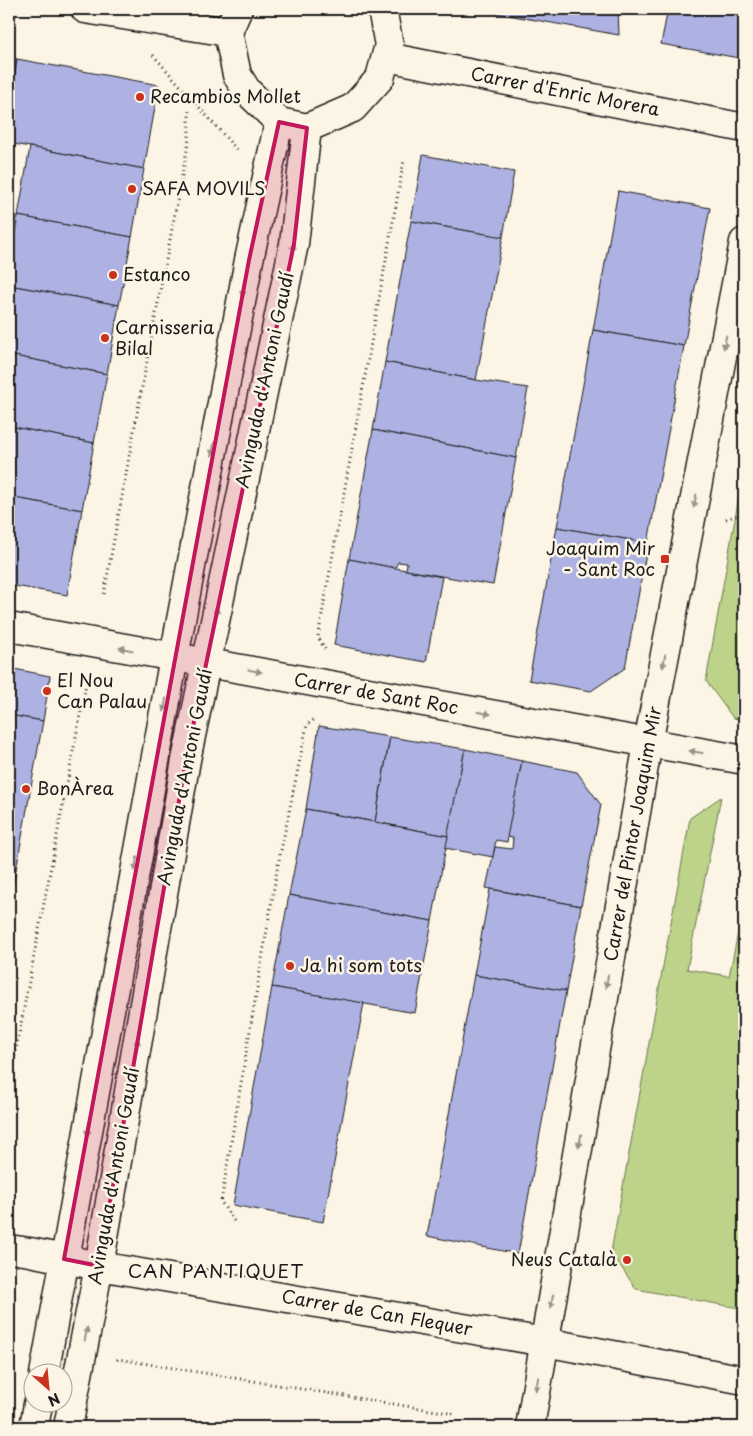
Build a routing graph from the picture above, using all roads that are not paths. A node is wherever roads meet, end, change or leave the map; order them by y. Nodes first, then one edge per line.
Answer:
1 (85, 9) edge
2 (382, 9) edge
3 (233, 20) edge
4 (387, 57) junction
5 (279, 122) junction
6 (308, 128) junction
7 (744, 128) edge
8 (744, 242) edge
9 (9, 627) edge
10 (174, 657) junction
11 (207, 662) junction
12 (648, 743) junction
13 (744, 760) edge
14 (9, 1249) edge
15 (64, 1260) junction
16 (99, 1266) junction
17 (545, 1342) junction
18 (46, 1364) edge
19 (744, 1380) edge
20 (36, 1414) edge
21 (34, 1427) edge
22 (68, 1427) edge
23 (530, 1427) edge

1 - 3 street
2 - 4 street
3 - 5 street
4 - 6 street
4 - 7 street, Carrer d'Enric Morera
5 - 6 street
5 -> 10 street, Avinguda d'Antoni Gaudí
11 -> 6 street, Avinguda d'Antoni Gaudí
8 -> 12 street, Carrer del Pintor Joaquim Mir
10 -> 9 street, Carrer de Sant Roc
10 - 11 street, Carrer de Sant Roc
10 -> 15 street, Avinguda d'Antoni Gaudí
11 -> 12 street, Carrer de Sant Roc
16 -> 11 street, Avinguda d'Antoni Gaudí
13 -> 12 street, Carrer de Sant Roc
12 -> 17 street, Carrer del Pintor Joaquim Mir
14 - 15 street, Carrer de Can Flequer
15 - 16 street, Carrer de Can Flequer
15 - 18 street, Avinguda d'Antoni Gaudí
16 - 17 street, Carrer de Can Flequer
22 -> 16 street, Avinguda d'Antoni Gaudí
17 - 19 street, Carrer de Can Flequer
17 -> 23 street, Carrer del Pintor Joaquim Mir
20 - 21 street

